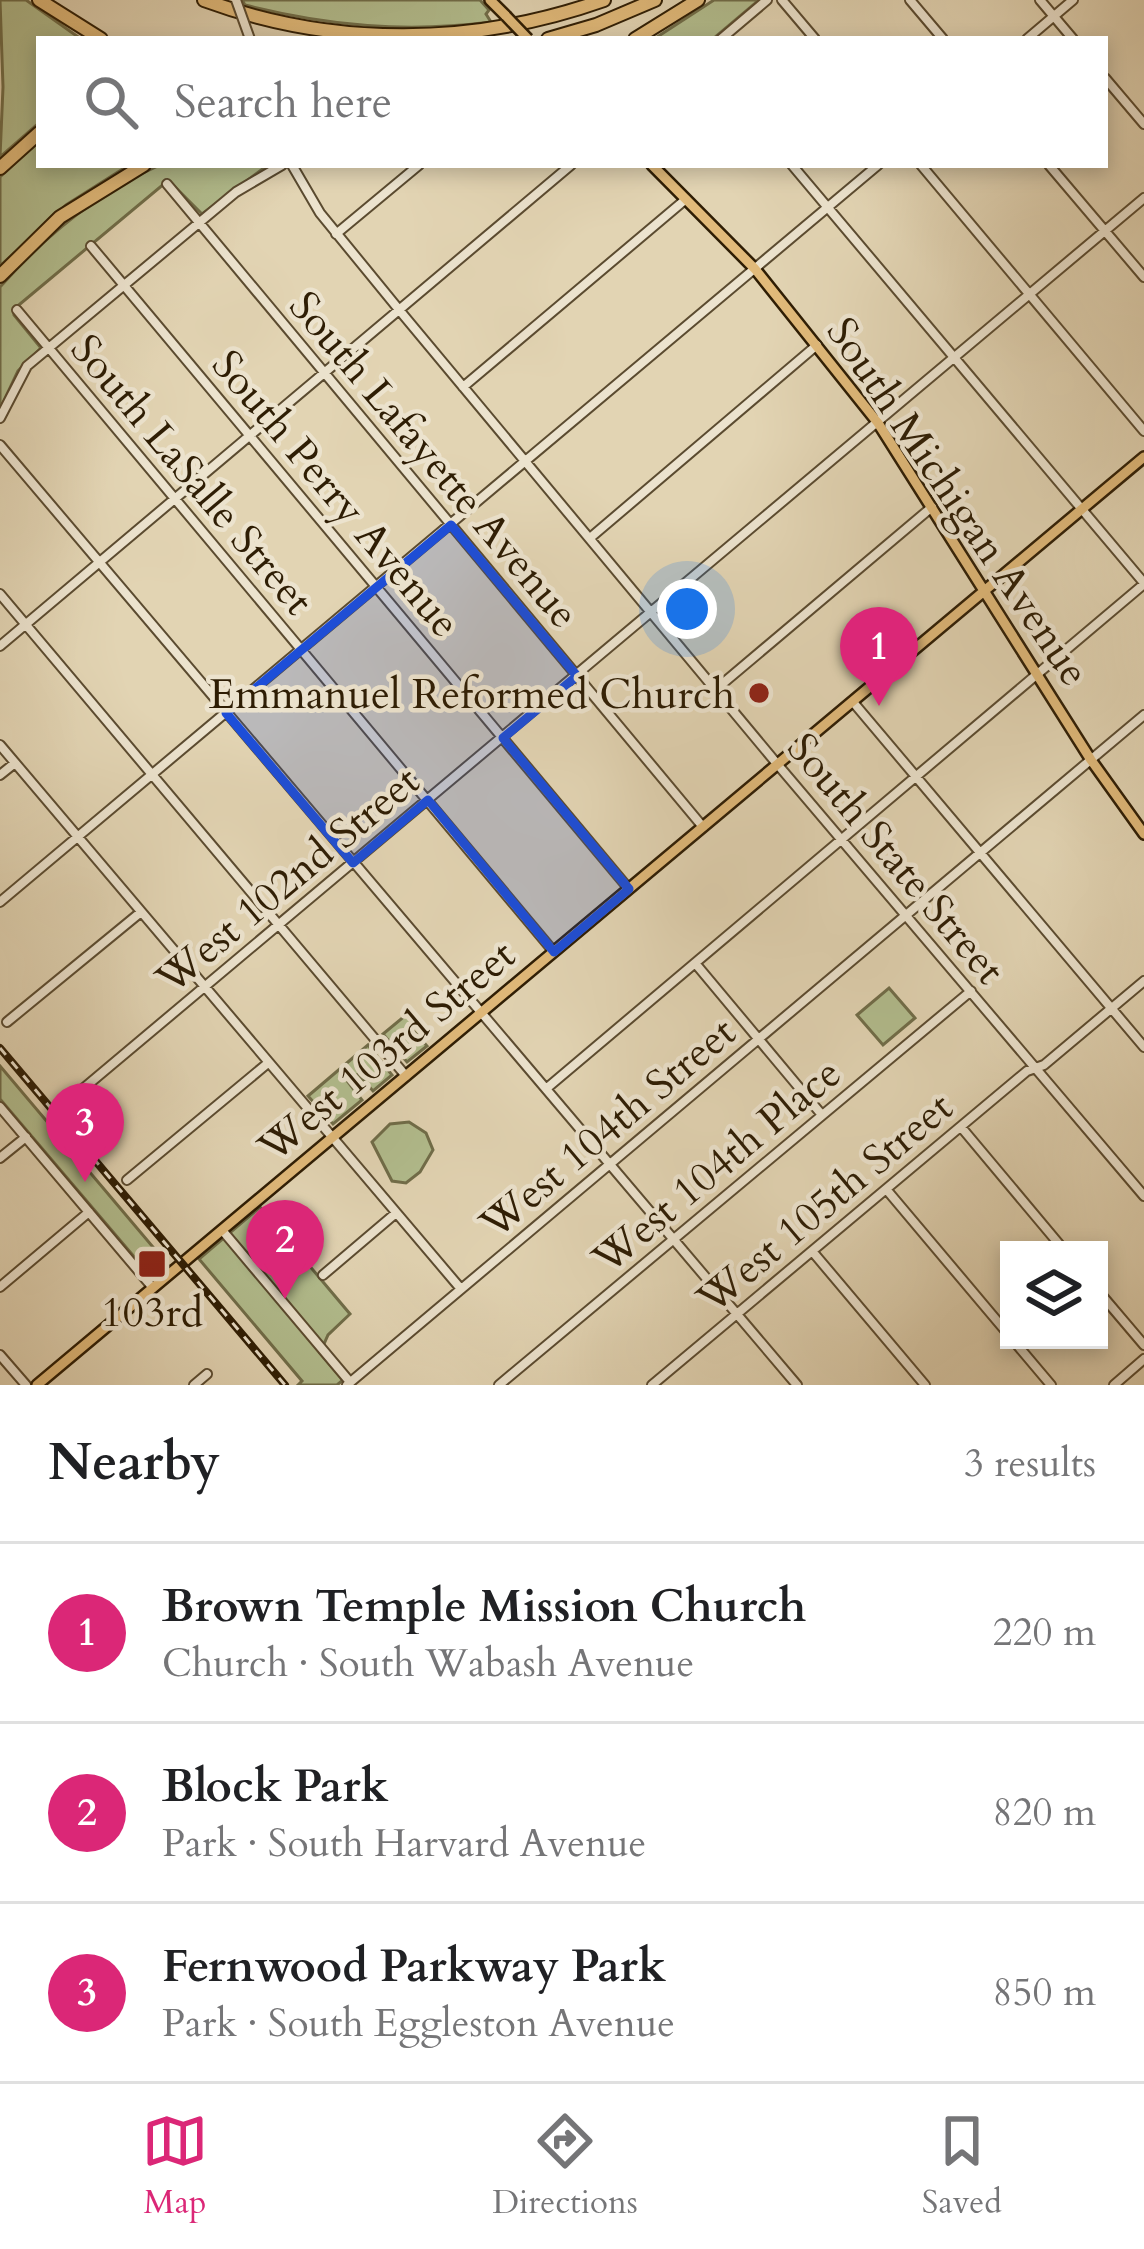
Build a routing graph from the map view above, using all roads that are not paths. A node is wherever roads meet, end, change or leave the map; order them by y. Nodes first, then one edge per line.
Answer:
1 (39, 0) edge
2 (204, 0) edge
3 (236, 0) edge
4 (490, 0) edge
5 (604, 0) edge
6 (655, 0) edge
7 (698, 0) edge
8 (767, 0) edge
9 (782, 0) edge
10 (910, 0) edge
11 (1040, 0) edge
12 (1073, 0) edge
13 (1054, 16) junction
14 (96, 36) edge
15 (249, 36) edge
16 (399, 36) edge
17 (417, 36) edge
18 (525, 36) edge
19 (558, 36) edge
20 (640, 36) edge
21 (725, 36) edge
22 (812, 36) edge
23 (940, 36) edge
24 (1031, 36) edge
25 (1070, 36) edge
26 (1108, 81) edge
27 (1144, 124) edge
28 (36, 137) edge
29 (0, 168) edge
30 (139, 168) edge
31 (277, 168) edge
32 (294, 168) edge
33 (414, 168) edge
34 (567, 168) edge
35 (655, 168) edge
36 (794, 168) edge
37 (874, 168) edge
38 (924, 168) edge
39 (1052, 168) edge
40 (167, 184) dead end
41 (1144, 198) edge
42 (686, 199) junction
43 (827, 208) junction
44 (199, 223) junction
45 (1105, 231) junction
46 (336, 234) junction
47 (92, 246) dead end
48 (755, 268) junction
49 (0, 276) edge
50 (1144, 277) edge
51 (124, 285) junction
52 (1030, 295) junction
53 (17, 310) dead end
54 (400, 311) junction
55 (818, 345) junction
56 (49, 348) junction
57 (954, 358) junction
58 (325, 374) junction
59 (463, 387) junction
60 (0, 418) edge
61 (878, 423) junction
62 (1144, 431) edge
63 (250, 436) junction
64 (0, 445) edge
65 (1144, 457) edge
66 (526, 462) junction
67 (175, 499) junction
68 (932, 507) junction
69 (1081, 510) junction
70 (451, 525) junction
71 (590, 538) junction
72 (100, 562) junction
73 (1144, 584) edge
74 (376, 587) junction
75 (985, 591) junction
76 (0, 594) edge
77 (652, 614) junction
78 (26, 624) junction
79 (0, 646) edge
80 (301, 650) junction
81 (1036, 674) junction
82 (577, 676) junction
83 (716, 690) junction
84 (853, 702) junction
85 (226, 712) junction
86 (1144, 715) edge
87 (503, 738) junction
88 (0, 745) edge
89 (1091, 760) junction
90 (15, 763) junction
91 (778, 765) junction
92 (0, 775) edge
93 (152, 775) junction
94 (916, 777) junction
95 (428, 800) junction
96 (703, 827) junction
97 (1144, 834) edge
98 (78, 837) junction
99 (842, 840) junction
100 (980, 853) junction
101 (353, 863) junction
102 (629, 889) junction
103 (0, 902) edge
104 (141, 912) junction
105 (906, 915) junction
106 (279, 925) junction
107 (554, 952) junction
108 (695, 963) junction
109 (1144, 981) edge
110 (205, 988) junction
111 (971, 991) junction
112 (1112, 1008) junction
113 (482, 1013) junction
114 (7, 1022) dead end
115 (759, 1039) junction
116 (1144, 1047) edge
117 (268, 1063) junction
118 (1036, 1068) junction
119 (406, 1076) junction
120 (547, 1088) junction
121 (72, 1099) dead end
122 (0, 1107) edge
123 (822, 1114) junction
124 (960, 1127) junction
125 (26, 1137) junction
126 (332, 1138) junction
127 (0, 1159) edge
128 (610, 1163) junction
129 (127, 1180) dead end
130 (886, 1189) junction
131 (1144, 1196) edge
132 (89, 1212) junction
133 (396, 1214) junction
134 (222, 1230) junction
135 (674, 1238) junction
136 (1056, 1241) edge
137 (812, 1251) junction
138 (323, 1275) dead end
139 (0, 1287) edge
140 (153, 1288) junction
141 (461, 1289) junction
142 (1108, 1303) edge
143 (737, 1314) junction
144 (1000, 1325) edge
145 (1144, 1345) edge
146 (1020, 1349) edge
147 (0, 1354) edge
148 (1144, 1359) edge
149 (207, 1374) dead end
150 (349, 1384) edge
151 (26, 1385) edge
152 (37, 1385) edge
153 (194, 1385) edge
154 (499, 1385) edge
155 (652, 1385) edge
156 (797, 1385) edge
157 (925, 1385) edge
158 (1051, 1385) edge
159 (1114, 1385) edge

1 - 14 highway
2 - 16 highway
3 - 15 street, bridge
4 - 18 main road, bridge
5 - 17 highway
6 - 19 highway
7 - 20 highway
8 - 21 street
9 - 22 street
10 - 23 street
11 - 13 street
12 - 13 street
13 - 24 street
13 - 25 street
26 - 27 street
28 - 29 highway
30 - 49 highway
31 - 44 street
32 - 46 street, South State Street
33 - 46 street
34 - 54 street
35 - 42 main road, South Michigan Avenue
36 - 43 street
37 - 43 street
38 - 52 street
39 - 45 street
40 - 44 street, South Lafayette Avenue
41 - 45 street, West 102nd Street
42 - 48 main road, South Michigan Avenue
42 - 59 street
43 - 48 street
43 - 57 street
44 - 51 street
44 - 58 street, South Lafayette Avenue
45 - 50 street
45 - 52 street, West 102nd Street
46 - 54 street, South State Street
47 - 51 street, South Perry Avenue
48 - 55 main road, South Michigan Avenue
48 - 66 street
51 - 56 street
51 - 63 street, South Perry Avenue
52 - 57 street, West 102nd Street
52 - 62 street
53 - 56 street, South LaSalle Street
54 - 58 street
54 - 59 street, South State Street
55 - 61 main road, South Michigan Avenue
55 - 71 street
56 - 60 street
56 - 67 street, South LaSalle Street
57 - 61 street, West 102nd Street
57 - 69 street
58 - 63 street
58 - 70 street, South Lafayette Avenue
59 - 66 street, South State Street
61 - 68 main road, South Michigan Avenue
61 - 77 street, West 102nd Street
63 - 67 street
63 - 74 street, South Perry Avenue
64 - 72 street
65 - 69 main road, West 103rd Street
66 - 70 street
66 - 71 street, South State Street
67 - 72 street
67 - 80 street, South LaSalle Street
68 - 75 main road, South Michigan Avenue
68 - 83 street
69 - 73 street
69 - 75 main road, West 103rd Street
70 - 74 street
70 - 82 street, South Lafayette Avenue
71 - 77 street, South State Street
72 - 78 street
72 - 85 street
73 - 81 street
74 - 80 street
74 - 87 street, South Perry Avenue
75 - 81 main road, South Michigan Avenue
75 - 84 main road, West 103rd Street
76 - 78 street
77 - 82 street, West 102nd Street
77 - 83 street, South State Street
78 - 79 street
78 - 93 street
80 - 85 street
80 - 95 street, South LaSalle Street
81 - 89 main road, South Michigan Avenue
81 - 94 street
82 - 87 street, West 102nd Street
82 - 96 street, South Lafayette Avenue
83 - 91 street, South State Street
84 - 91 main road, West 103rd Street
84 - 94 street
85 - 93 street
85 - 101 street
86 - 89 street, West 104th Street
87 - 95 street, West 102nd Street
87 - 102 street, South Perry Avenue
88 - 90 street
89 - 97 main road, South Michigan Avenue
89 - 100 street, West 104th Street
90 - 92 street
90 - 98 street
91 - 96 main road, West 103rd Street
91 - 99 street, South State Street
93 - 98 street
93 - 106 street
94 - 99 street
94 - 100 street
95 - 101 street, West 102nd Street
95 - 107 street, South LaSalle Street
96 - 102 main road, West 103rd Street
98 - 103 street
98 - 104 street
99 - 105 street, South State Street
99 - 108 street
100 - 105 street, West 104th Street
100 - 112 street
101 - 106 street, West 102nd Street
101 - 113 street
102 - 107 main road, West 103rd Street
104 - 110 street
104 - 114 street
105 - 111 street, South State Street
105 - 115 street, West 104th Street
106 - 110 street, West 102nd Street
106 - 119 street
107 - 113 main road, West 103rd Street
108 - 115 street
108 - 120 street
109 - 112 street, West 105th Street
110 - 117 street
110 - 121 street, West 102nd Street
111 - 118 street, South State Street
111 - 123 street, West 104th Place
112 - 116 street
112 - 118 street, West 105th Street
113 - 119 main road, West 103rd Street
113 - 120 street
115 - 123 street
115 - 128 street, West 104th Street
117 - 126 street
117 - 129 street
118 - 124 street, West 105th Street
118 - 131 street, South State Street
119 - 126 main road, West 103rd Street
120 - 128 street
122 - 125 street
123 - 135 street, West 104th Place
124 - 130 street, West 105th Street
124 - 136 street
125 - 127 street
125 - 132 street
126 - 133 street
126 - 134 main road, West 103rd Street
128 - 135 street
128 - 141 street, West 104th Street
130 - 137 street, West 105th Street
130 - 144 street
132 - 139 street
132 - 140 street
133 - 138 street
133 - 141 street
134 - 140 main road, West 103rd Street
134 - 150 street
135 - 143 street
135 - 154 street, West 104th Place
137 - 143 street, West 105th Street
137 - 157 street
140 - 152 main road, West 103rd Street
141 - 150 street, West 104th Street
142 - 145 street
143 - 155 street, West 105th Street
143 - 156 street
146 - 158 street
147 - 151 street
148 - 159 street
149 - 153 street

